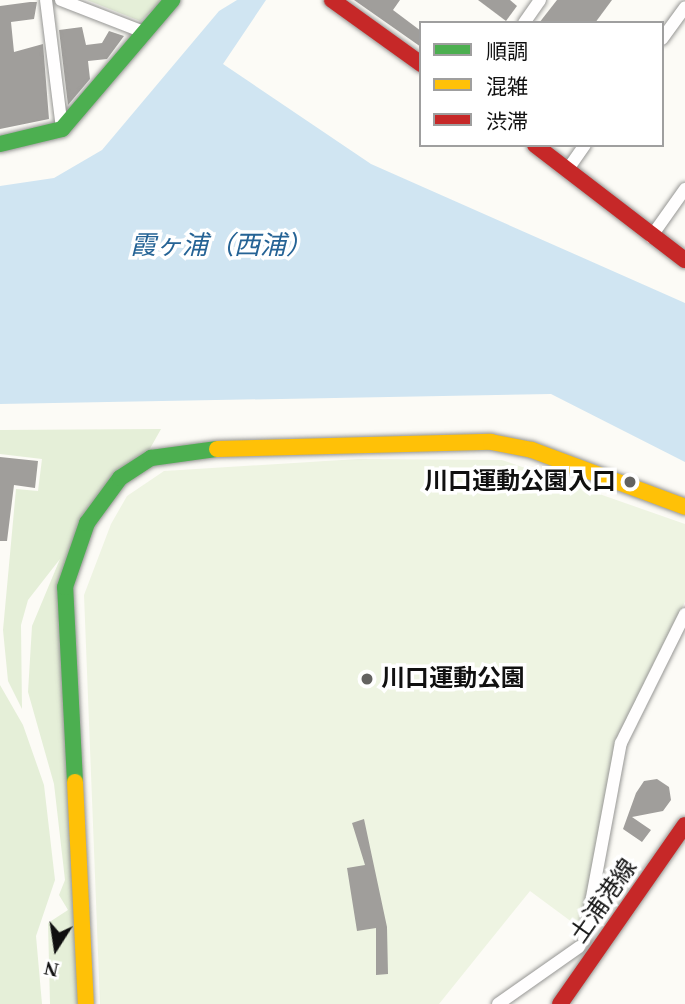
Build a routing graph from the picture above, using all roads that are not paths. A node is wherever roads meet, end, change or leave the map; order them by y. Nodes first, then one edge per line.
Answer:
1 (46, 0) edge
2 (61, 0) edge
3 (172, 0) edge
4 (332, 0) edge
5 (540, 0) edge
6 (685, 7) edge
7 (525, 21) edge
8 (146, 33) junction
9 (664, 35) edge
10 (419, 63) edge
11 (62, 129) junction
12 (0, 144) edge
13 (538, 147) edge
14 (584, 147) edge
15 (568, 169) junction
16 (685, 189) edge
17 (651, 237) junction
18 (685, 260) edge
19 (685, 508) edge
20 (685, 614) edge
21 (685, 825) edge
22 (86, 1004) edge
23 (498, 1004) edge
24 (560, 1004) edge

1 - 11 street
2 - 8 street
3 - 8 street
4 - 10 street
5 - 7 street
6 - 9 street
8 - 11 street
11 - 12 street
13 - 15 street
14 - 15 street
15 - 17 street
16 - 17 street
17 - 18 street
19 - 22 street
20 - 23 street
21 - 24 street, 土浦港線

